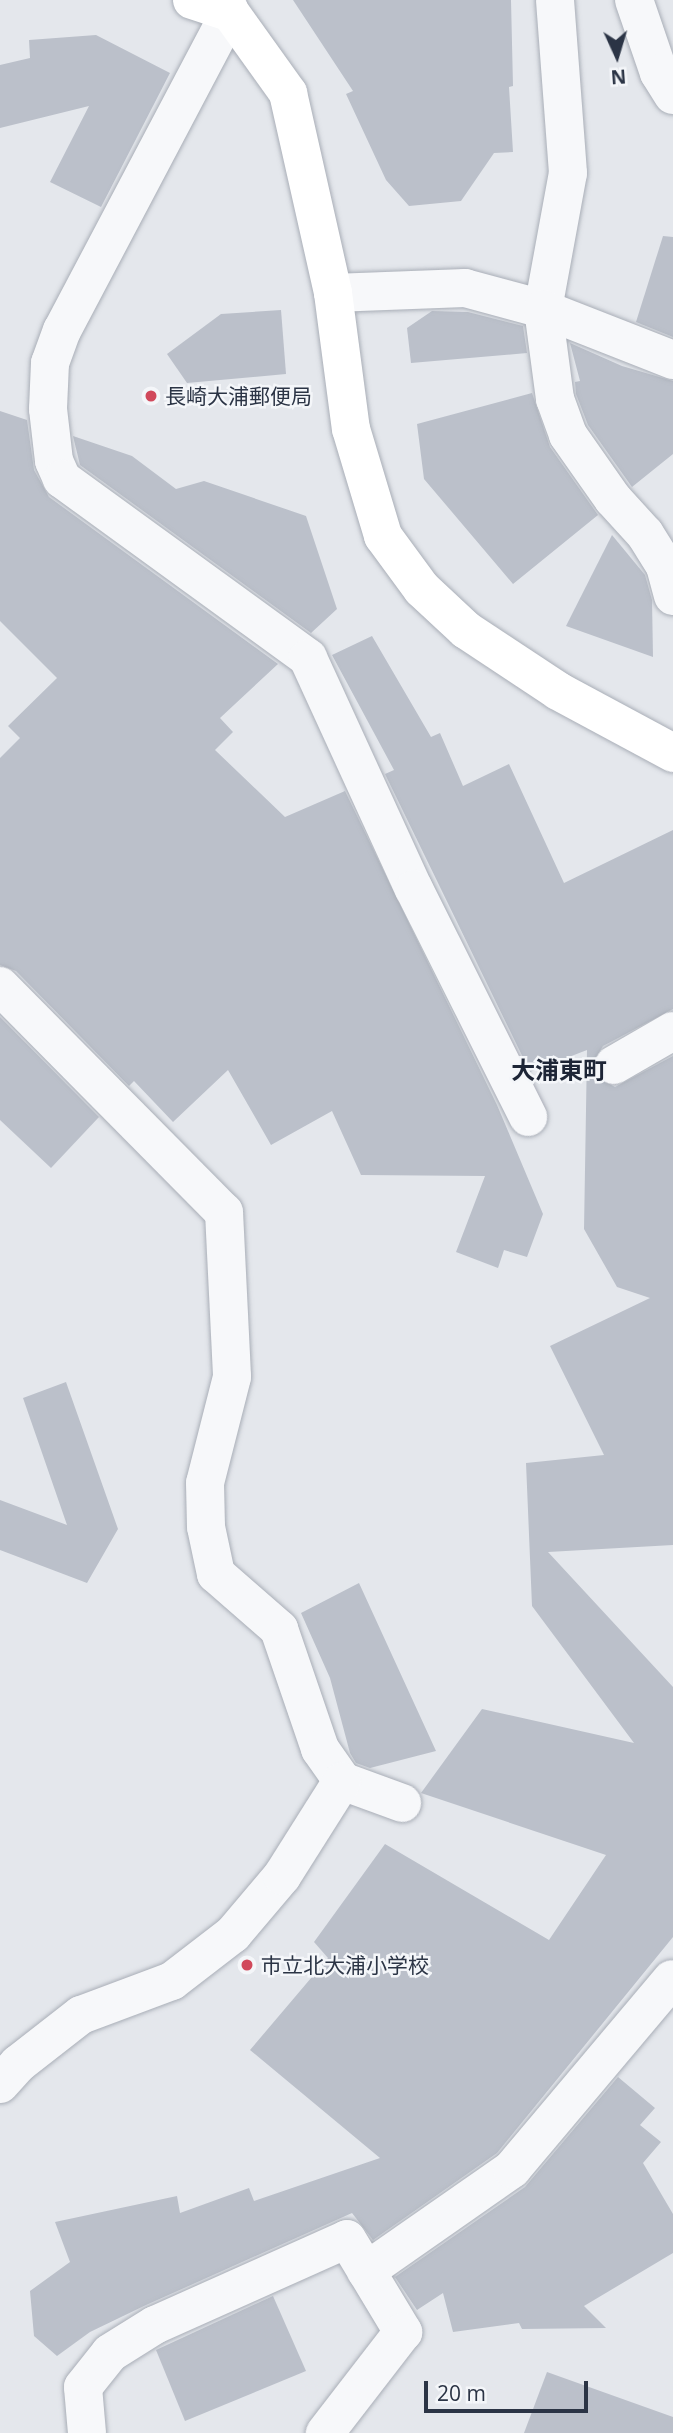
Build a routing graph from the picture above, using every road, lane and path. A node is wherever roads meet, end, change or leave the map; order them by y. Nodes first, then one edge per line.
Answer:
1 (192, 0) edge
2 (555, 0) edge
3 (634, 0) edge
4 (228, 6) edge
5 (673, 94) edge
6 (333, 293) junction
7 (543, 309) junction
8 (673, 360) edge
9 (673, 596) edge
10 (673, 753) edge
11 (0, 986) edge
12 (673, 1031) edge
13 (614, 1065) dead end
14 (528, 1117) dead end
15 (342, 1781) junction
16 (402, 1803) dead end
17 (672, 1979) edge
18 (0, 2084) edge
19 (366, 2271) junction
20 (87, 2433) edge
21 (325, 2433) edge

1 - 4 street
2 - 7 street
3 - 5 street
4 - 6 street
4 - 14 street
6 - 7 street
6 - 10 street
7 - 8 street
7 - 9 street
11 - 15 street
12 - 13 street
15 - 16 street
15 - 18 street
17 - 19 street
19 - 20 street
19 - 21 street

